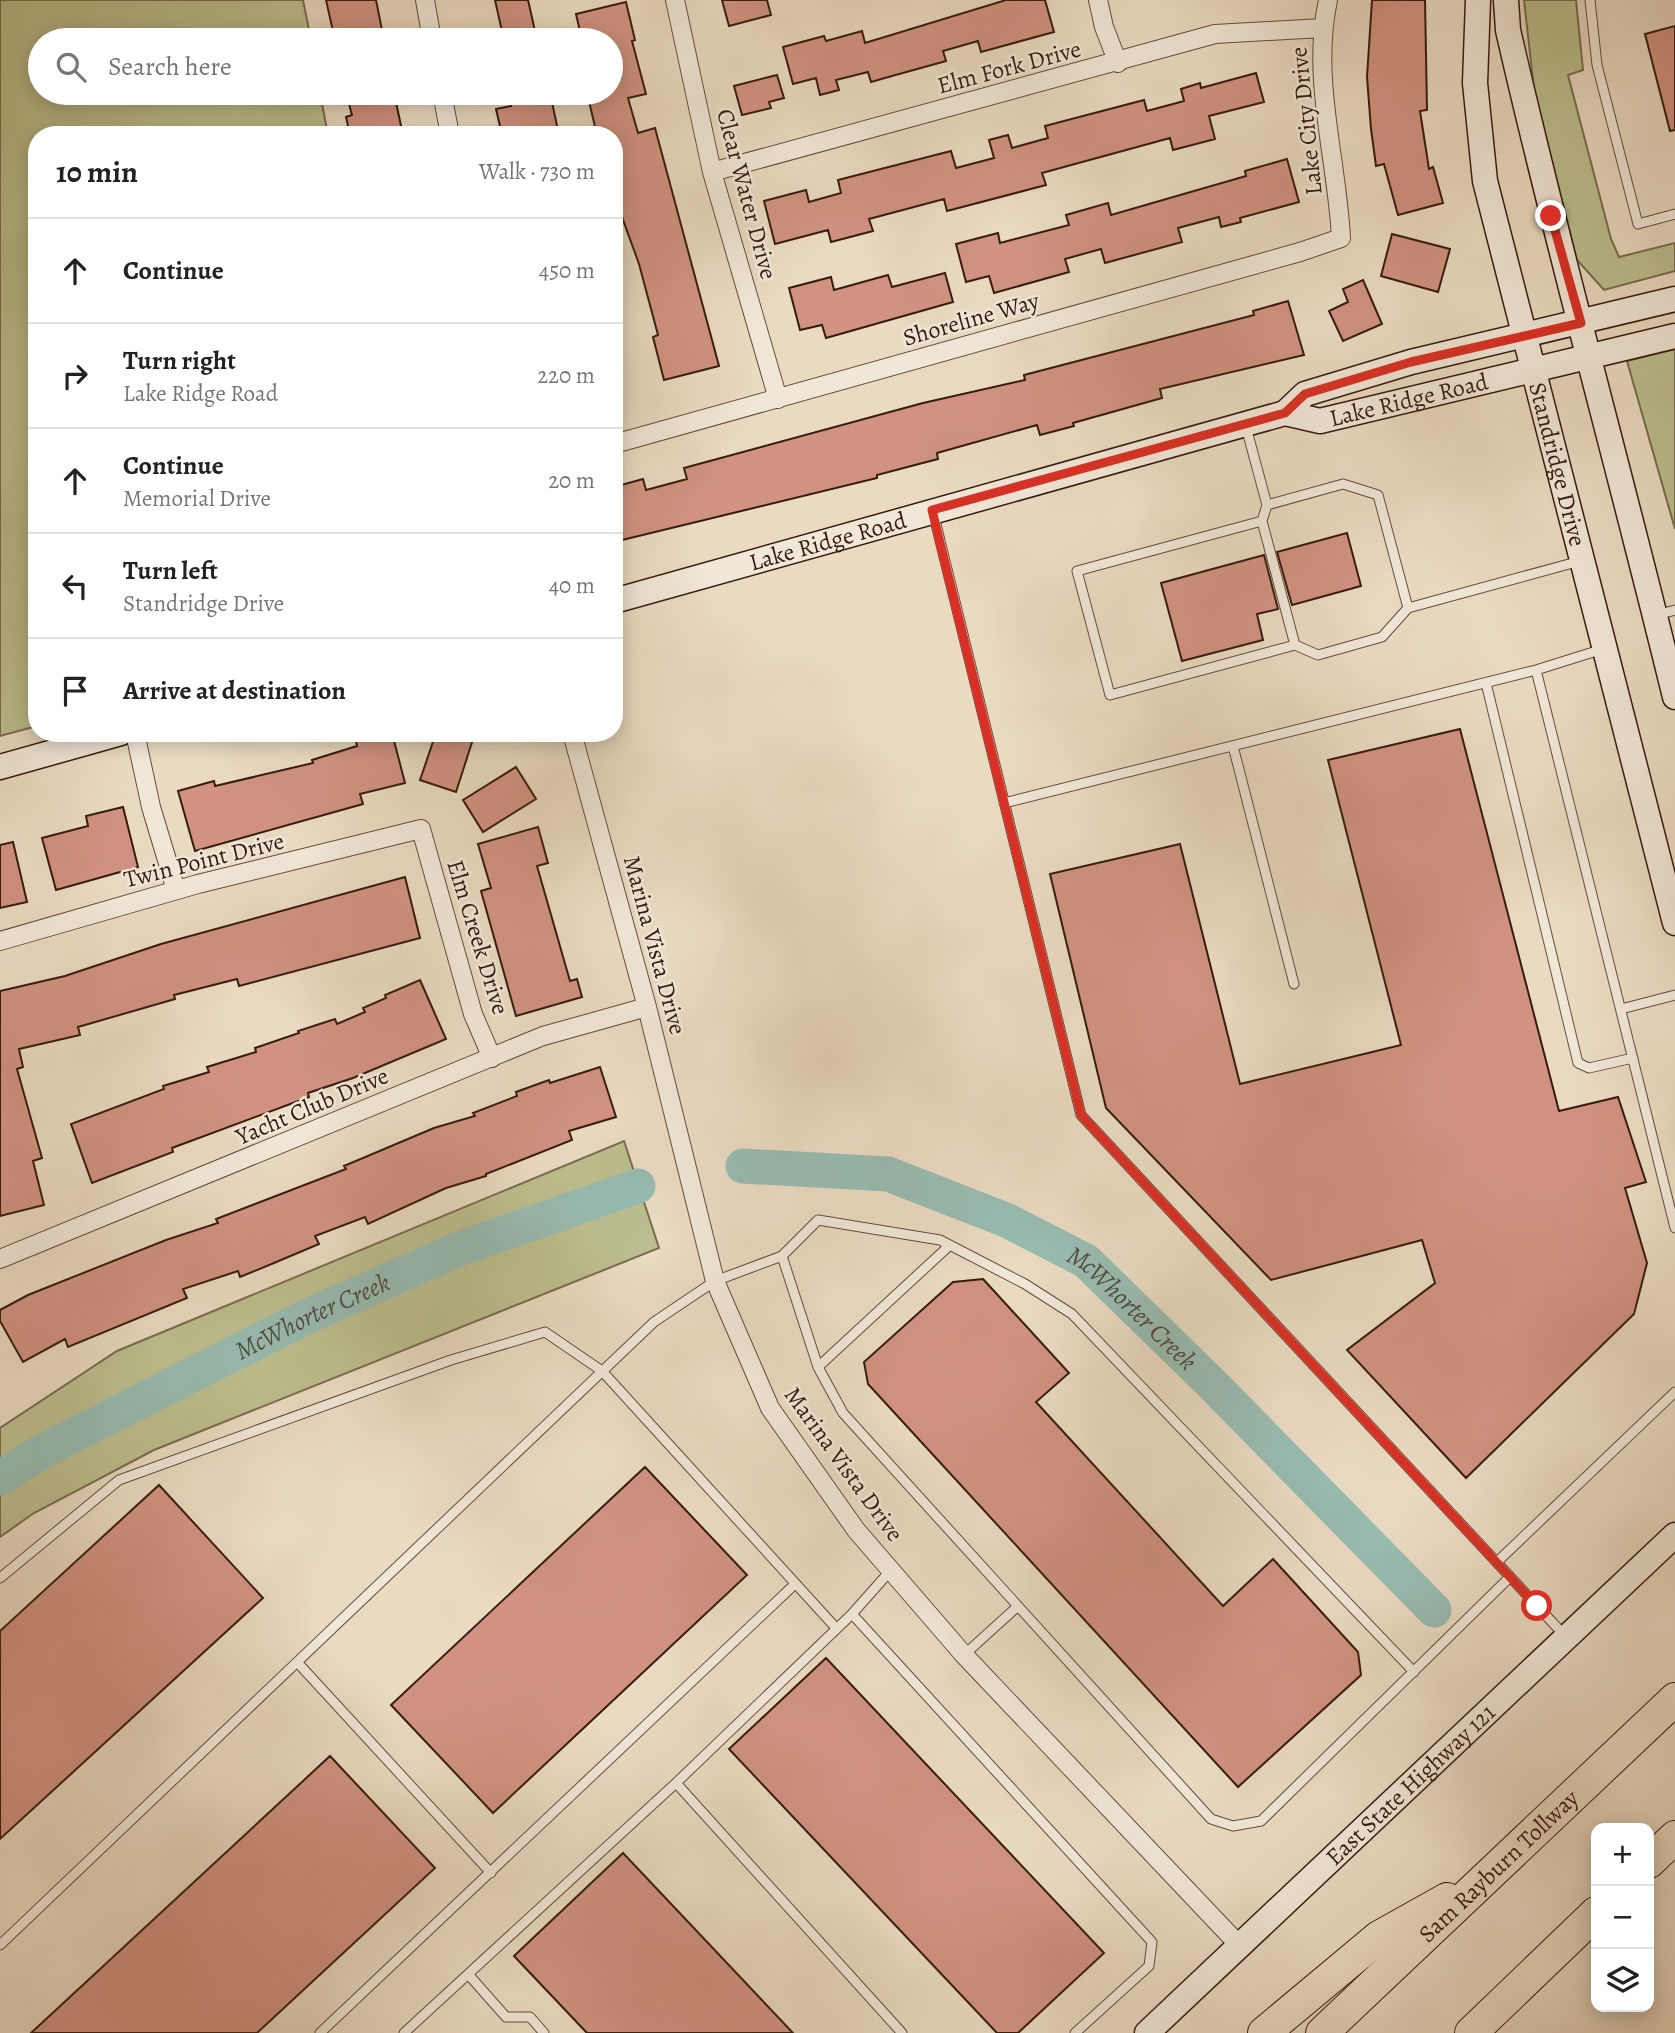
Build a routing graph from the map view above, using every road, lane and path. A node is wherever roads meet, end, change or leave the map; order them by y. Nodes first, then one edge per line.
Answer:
1 (425, 0) edge
2 (675, 0) edge
3 (1098, 0) edge
4 (1328, 0) edge
5 (1478, 0) edge
6 (1506, 0) edge
7 (1590, 0) edge
8 (430, 28) edge
9 (1322, 28) junction
10 (1118, 63) junction
11 (444, 105) edge
12 (448, 126) edge
13 (712, 173) junction
14 (1675, 215) edge
15 (1341, 237) joint
16 (1675, 299) edge
17 (1581, 323) junction
18 (1675, 335) edge
19 (1524, 336) junction
20 (1590, 357) junction
21 (1532, 370) junction
22 (778, 399) junction
23 (1285, 413) junction
24 (1245, 424) junction
25 (623, 442) edge
26 (1267, 505) junction
27 (932, 510) junction
28 (1262, 521) junction
29 (1581, 561) junction
30 (623, 598) edge
31 (1408, 608) junction
32 (1665, 613) edge
33 (1295, 645) junction
34 (1604, 649) junction
35 (1536, 670) junction
36 (1486, 683) junction
37 (1675, 697) edge
38 (89, 742) edge
39 (137, 742) edge
40 (574, 742) edge
41 (1233, 746) junction
42 (0, 767) edge
43 (1004, 803) junction
44 (421, 829) joint
45 (176, 890) junction
46 (1675, 923) edge
47 (0, 941) edge
48 (1294, 984) dead end
49 (1675, 995) edge
50 (647, 1007) junction
51 (1621, 1009) junction
52 (492, 1058) junction
53 (1633, 1058) junction
54 (1675, 1228) edge
55 (950, 1245) junction
56 (782, 1256) junction
57 (0, 1259) edge
58 (715, 1281) junction
59 (818, 1367) junction
60 (603, 1371) junction
61 (1675, 1392) edge
62 (1675, 1535) edge
63 (1497, 1562) junction
64 (891, 1570) junction
65 (1510, 1577) junction
66 (0, 1578) edge
67 (795, 1584) junction
68 (1018, 1606) junction
69 (852, 1614) junction
70 (836, 1628) junction
71 (1566, 1637) junction
72 (964, 1655) junction
73 (297, 1662) junction
74 (1414, 1672) junction
75 (1675, 1699) edge
76 (676, 1783) junction
77 (1675, 1837) edge
78 (1654, 1857) edge
79 (491, 1873) junction
80 (1490, 1874) junction
81 (1591, 1918) edge
82 (0, 1945) edge
83 (1239, 1945) junction
84 (468, 1974) junction
85 (320, 2033) edge
86 (404, 2033) edge
87 (544, 2033) edge
88 (902, 2033) edge
89 (1076, 2033) edge
90 (1147, 2033) edge
91 (1264, 2033) edge
92 (1322, 2033) edge
93 (1471, 2033) edge

1 - 8 street
2 - 13 street, Clear Water Drive
3 - 10 street
4 - 9 street, Lake City Drive
5 - 19 street, Standridge Drive
6 - 17 street
7 - 14 lane
9 - 10 street, Elm Fork Drive
9 - 15 street, Lake City Drive
10 - 13 street, Elm Fork Drive
11 - 12 street
13 - 22 street, Clear Water Drive
15 - 22 street, Shoreline Way
16 - 17 street, Lake Ridge Road
17 - 19 street, Lake Ridge Road
17 - 20 street
18 - 20 street, Lake Ridge Road
19 - 21 street, Standridge Drive
19 - 23 street, Lake Ridge Road
20 - 21 street, Lake Ridge Road
20 - 32 street
21 - 23 street, Lake Ridge Road
21 - 29 street, Standridge Drive
22 - 25 street, Shoreline Way
23 - 24 street, Lake Ridge Road
24 - 26 lane
24 - 27 street, Lake Ridge Road
26 - 28 lane
26 - 31 lane
27 - 30 street, Lake Ridge Road
27 - 43 lane
28 - 33 lane
28 - 33 lane
29 - 31 lane
29 - 34 street, Standridge Drive
31 - 33 lane
32 - 37 street
34 - 35 lane
34 - 46 street, Standridge Drive
35 - 36 lane
35 - 51 lane
36 - 41 lane
36 - 53 lane
38 - 42 street
39 - 45 street
40 - 50 street, Marina Vista Drive
41 - 43 lane
41 - 48 lane
43 - 63 lane
44 - 45 street, Twin Point Drive
44 - 52 street, Elm Creek Drive
45 - 47 street, Twin Point Drive
49 - 51 lane
50 - 52 street, Yacht Club Drive
50 - 58 street, Marina Vista Drive
51 - 53 lane
52 - 57 street, Yacht Club Drive
53 - 54 lane
55 - 56 lane
55 - 59 lane
55 - 74 lane
56 - 58 lane
56 - 59 lane
58 - 60 lane
58 - 64 street, Marina Vista Drive
59 - 68 lane
60 - 66 lane
60 - 67 lane
60 - 73 lane
61 - 63 lane
62 - 71 street, East State Highway 121
63 - 65 lane
64 - 69 lane
64 - 72 street, Marina Vista Drive
65 - 71 lane
65 - 74 lane
67 - 70 lane
67 - 79 lane
68 - 72 lane
68 - 74 lane
69 - 70 lane
69 - 89 lane
70 - 76 lane
71 - 83 street, East State Highway 121
72 - 83 street, Marina Vista Drive
73 - 79 lane
73 - 82 lane
75 - 80 highway, Sam Rayburn Tollway
76 - 84 lane
76 - 88 lane
77 - 78 highway
79 - 85 lane
80 - 91 highway
80 - 92 highway, Sam Rayburn Tollway
81 - 93 highway
83 - 90 street, East State Highway 121
84 - 86 lane
84 - 87 lane

